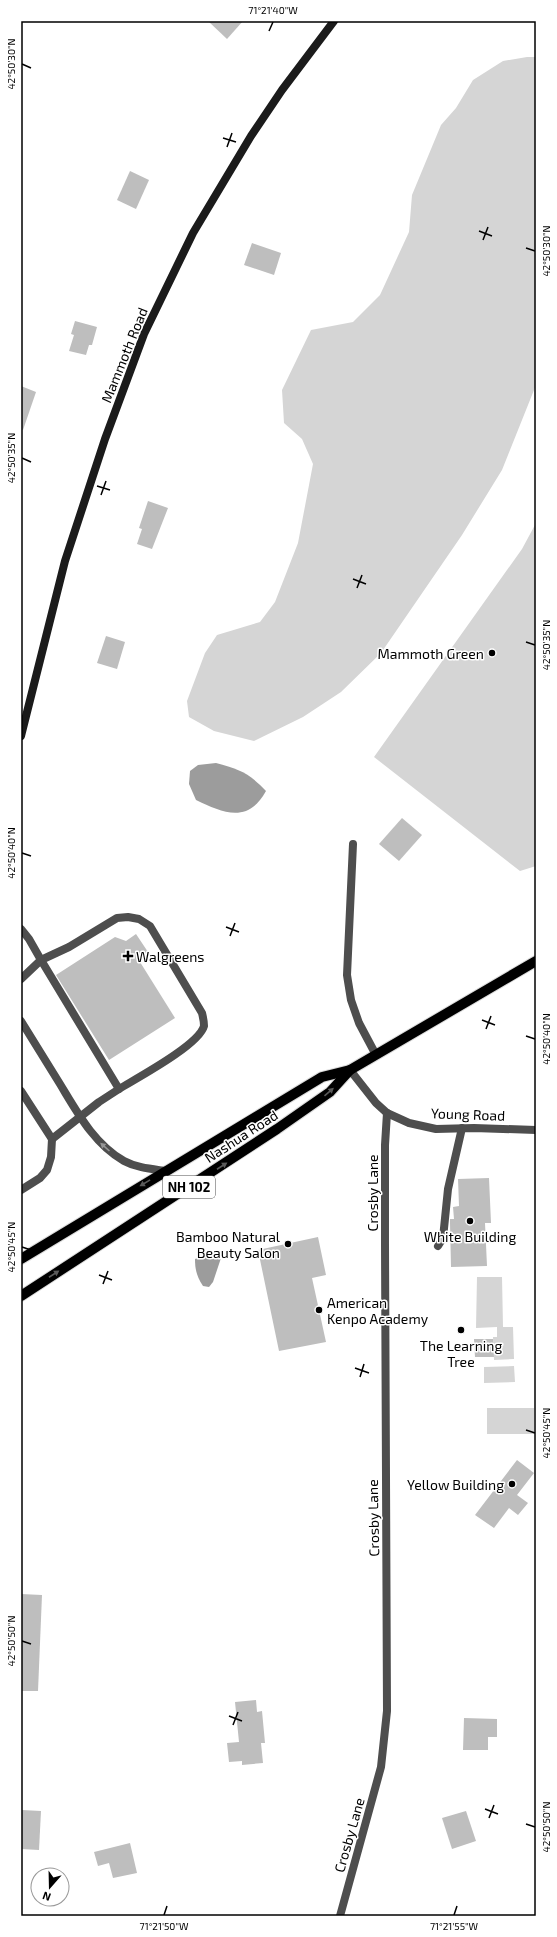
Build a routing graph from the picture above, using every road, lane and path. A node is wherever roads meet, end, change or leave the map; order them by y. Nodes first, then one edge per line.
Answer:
1 (334, 21) edge
2 (21, 736) edge
3 (353, 844) dead end
4 (21, 929) edge
5 (41, 960) junction
6 (536, 961) edge
7 (21, 978) edge
8 (21, 1021) edge
9 (376, 1055) junction
10 (350, 1070) junction
11 (119, 1089) junction
12 (21, 1092) edge
13 (387, 1113) junction
14 (81, 1118) junction
15 (462, 1128) junction
16 (536, 1130) edge
17 (52, 1139) junction
18 (166, 1171) junction
19 (21, 1190) edge
20 (438, 1246) dead end
21 (21, 1259) edge
22 (21, 1296) edge
23 (340, 1916) edge

1 - 2 main road, Mammoth Road
3 - 9 street
4 - 5 street
5 - 7 street
5 - 11 street
5 - 11 street
6 - 9 main road, Nashua Road / NH 102
8 - 14 street
9 - 10 main road, Nashua Road / NH 102
10 - 13 street, Young Road
10 - 18 main road, Nashua Road / NH 102
22 -> 10 main road, Nashua Road / NH 102
11 - 14 street
12 - 17 street
13 - 15 street, Young Road
13 - 23 street, Crosby Lane
14 - 17 street
18 -> 14 street
15 - 16 street, Young Road
15 - 20 street
17 - 19 street
18 -> 21 main road, Nashua Road / NH 102

